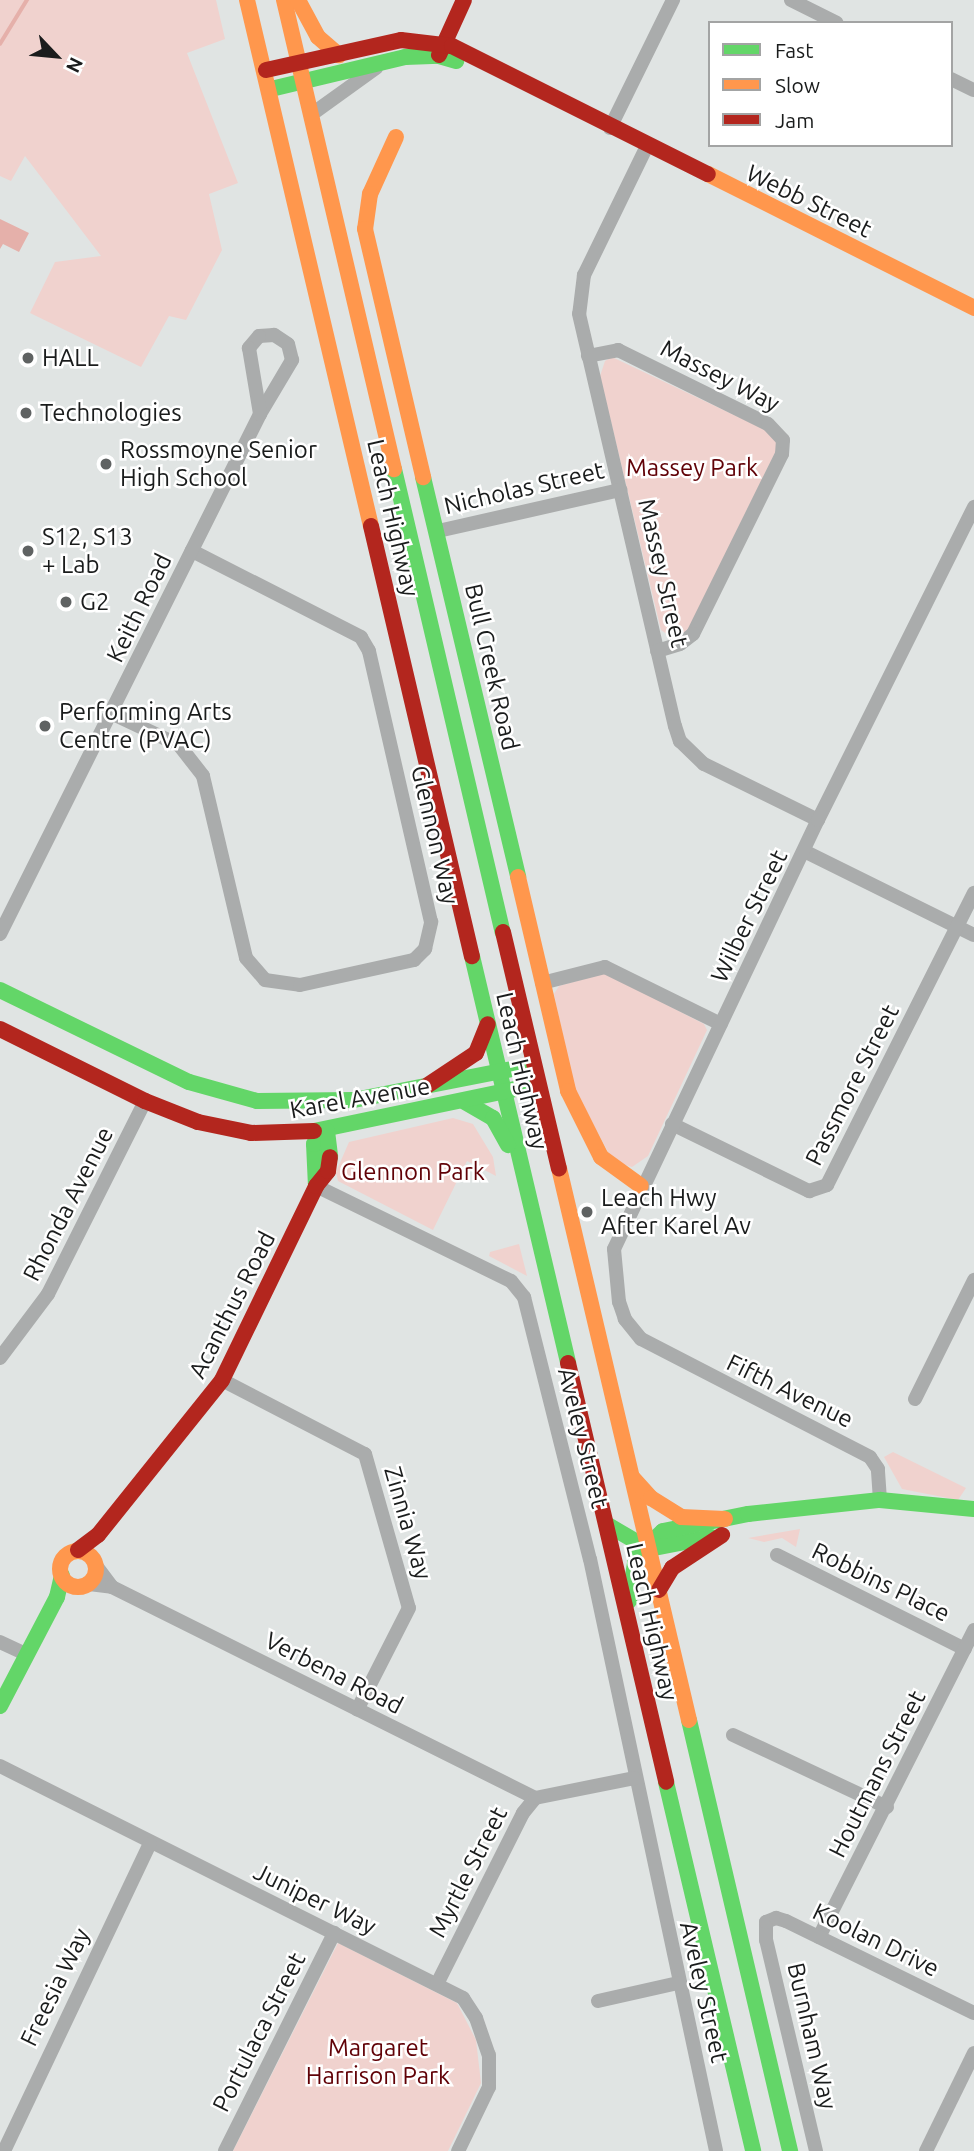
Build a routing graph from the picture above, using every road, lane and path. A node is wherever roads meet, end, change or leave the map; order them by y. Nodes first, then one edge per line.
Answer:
1 (247, 0) edge
2 (284, 0) edge
3 (298, 0) edge
4 (465, 0) edge
5 (673, 0) edge
6 (791, 0) edge
7 (833, 21) edge
8 (445, 51) junction
9 (340, 55) junction
10 (382, 64) junction
11 (266, 70) junction
12 (301, 72) junction
13 (953, 80) edge
14 (271, 89) junction
15 (974, 90) edge
16 (312, 114) junction
17 (610, 128) junction
18 (396, 137) dead end
19 (647, 146) junction
20 (974, 308) edge
21 (588, 356) junction
22 (260, 414) junction
23 (620, 490) junction
24 (974, 507) edge
25 (438, 531) junction
26 (192, 551) junction
27 (657, 651) junction
28 (113, 713) junction
29 (818, 820) junction
30 (806, 852) junction
31 (974, 893) edge
32 (957, 927) junction
33 (0, 934) edge
34 (974, 935) edge
35 (542, 983) junction
36 (0, 990) edge
37 (488, 1024) junction
38 (721, 1024) junction
39 (0, 1029) edge
40 (533, 1065) junction
41 (500, 1072) junction
42 (538, 1084) junction
43 (425, 1087) junction
44 (504, 1092) junction
45 (354, 1100) junction
46 (145, 1101) junction
47 (465, 1102) junction
48 (298, 1104) junction
49 (672, 1124) junction
50 (327, 1131) junction
51 (520, 1166) junction
52 (316, 1186) junction
53 (641, 1186) junction
54 (974, 1280) edge
55 (650, 1346) joint
56 (0, 1358) edge
57 (222, 1380) junction
58 (915, 1399) dead end
59 (631, 1476) junction
60 (880, 1500) junction
61 (974, 1509) edge
62 (606, 1524) junction
63 (723, 1527) junction
64 (649, 1549) junction
65 (777, 1555) dead end
66 (89, 1558) junction
67 (89, 1584) junction
68 (63, 1586) junction
69 (112, 1587) junction
70 (659, 1590) junction
71 (627, 1613) junction
72 (974, 1630) edge
73 (0, 1642) edge
74 (965, 1649) junction
75 (26, 1654) junction
76 (0, 1706) edge
77 (357, 1710) junction
78 (733, 1735) dead end
79 (0, 1766) edge
80 (634, 1778) junction
81 (536, 1798) junction
82 (887, 1807) junction
83 (150, 1844) junction
84 (765, 1931) joint
85 (334, 1933) junction
86 (820, 1937) junction
87 (678, 1983) junction
88 (438, 1984) junction
89 (598, 2001) dead end
90 (974, 2013) edge
91 (974, 2053) edge
92 (4, 2151) edge
93 (225, 2151) edge
94 (458, 2151) edge
95 (716, 2151) edge
96 (753, 2151) edge
97 (790, 2151) edge
98 (816, 2151) edge
99 (926, 2151) edge

1 - 11 main road, Leach Highway
2 - 12 main road, Leach Highway
3 - 9 main road
4 - 8 main road
5 - 17 street
6 - 7 street
8 - 9 main road, Webb Street
8 - 10 main road, Webb Street
8 - 17 main road, Webb Street
9 - 12 main road, Webb Street
10 - 12 main road, Webb Street
10 - 16 street, Webb Street
11 - 12 main road, Webb Street
11 - 14 main road, Leach Highway
12 - 14 main road, Webb Street
12 - 16 main road, Leach Highway
13 - 15 street
14 - 37 main road, Leach Highway
16 - 40 main road, Leach Highway
17 - 19 main road, Webb Street
18 - 25 main road, Bull Creek Road
19 - 20 main road, Webb Street
19 - 21 street, Massey Street
21 - 23 street, Massey Street
21 - 27 street, Massey Way
22 - 22 street, Keith Road
22 - 26 street, Keith Road
23 - 25 street, Nicholas Street
23 - 27 street, Massey Street
24 - 29 street, Wilber Street
25 - 35 main road, Bull Creek Road
26 - 28 street, Keith Road
26 - 28 street, Glennon Way
27 - 29 street, Massey Street
28 - 33 street, Keith Road
29 - 30 street, Wilber Street
30 - 32 street
30 - 38 street, Wilber Street
31 - 32 street, Passmore Street
32 - 34 street
32 - 49 street, Passmore Street
35 - 38 street
35 - 53 main road, Bull Creek Road
36 - 48 main road, Karel Avenue
37 - 41 main road, Leach Highway
37 - 43 main road
38 - 49 street, Wilber Street
39 - 46 main road, Karel Avenue
40 - 41 main road, Karel Avenue
40 - 42 main road, Leach Highway
41 - 43 main road, Karel Avenue
41 - 44 main road, Leach Highway
42 - 44 main road, Karel Avenue
42 - 59 main road, Leach Highway
43 - 45 main road, Karel Avenue
44 - 47 main road, Karel Avenue
44 - 51 main road, Leach Highway
45 - 48 main road, Karel Avenue
45 - 50 main road, Acanthus Road
46 - 50 main road, Karel Avenue
46 - 56 street, Rhonda Avenue
47 - 50 main road, Karel Avenue
47 - 51 main road
48 - 50 main road
49 - 53 street, Wilber Street
50 - 52 main road, Acanthus Road
51 - 62 main road, Leach Highway
52 - 57 main road, Acanthus Road
52 - 80 street, Aveley Street
53 - 55 street, Wilber Street
54 - 58 street
55 - 60 street, Fifth Avenue
57 - 66 main road, Acanthus Road
57 - 77 street, Zinnia Way
59 - 63 main road
59 - 64 main road, Leach Highway
60 - 61 main road
60 - 63 main road
62 - 64 main road
62 - 71 main road, Leach Highway
63 - 64 main road
63 - 70 main road
64 - 70 main road, Leach Highway
64 - 71 main road
65 - 74 street, Robbins Place
66 - 67 main road, Acanthus Road
66 - 68 main road, Acanthus Road
66 - 69 street, Verbena Road
67 - 68 main road
67 - 69 street, Verbena Road
68 - 75 main road, Acanthus Road
69 - 77 street, Verbena Road
70 - 97 main road, Leach Highway
71 - 96 main road, Leach Highway
72 - 74 street, Houtmans Street
73 - 75 street
74 - 82 street, Houtmans Street
75 - 76 main road, Acanthus Road
77 - 81 street, Verbena Road
78 - 82 street
79 - 83 street, Juniper Way
80 - 81 street, Myrtle Street
80 - 87 street, Aveley Street
81 - 88 street, Myrtle Street
82 - 86 street, Houtmans Street
83 - 85 street, Juniper Way
83 - 92 street, Freesia Way
84 - 86 street, Koolan Drive
84 - 98 street, Burnham Way
85 - 88 street, Juniper Way
85 - 93 street, Portulaca Street
86 - 90 street, Koolan Drive
87 - 89 street
87 - 95 street, Aveley Street
88 - 94 street, Juniper Way
91 - 99 street

